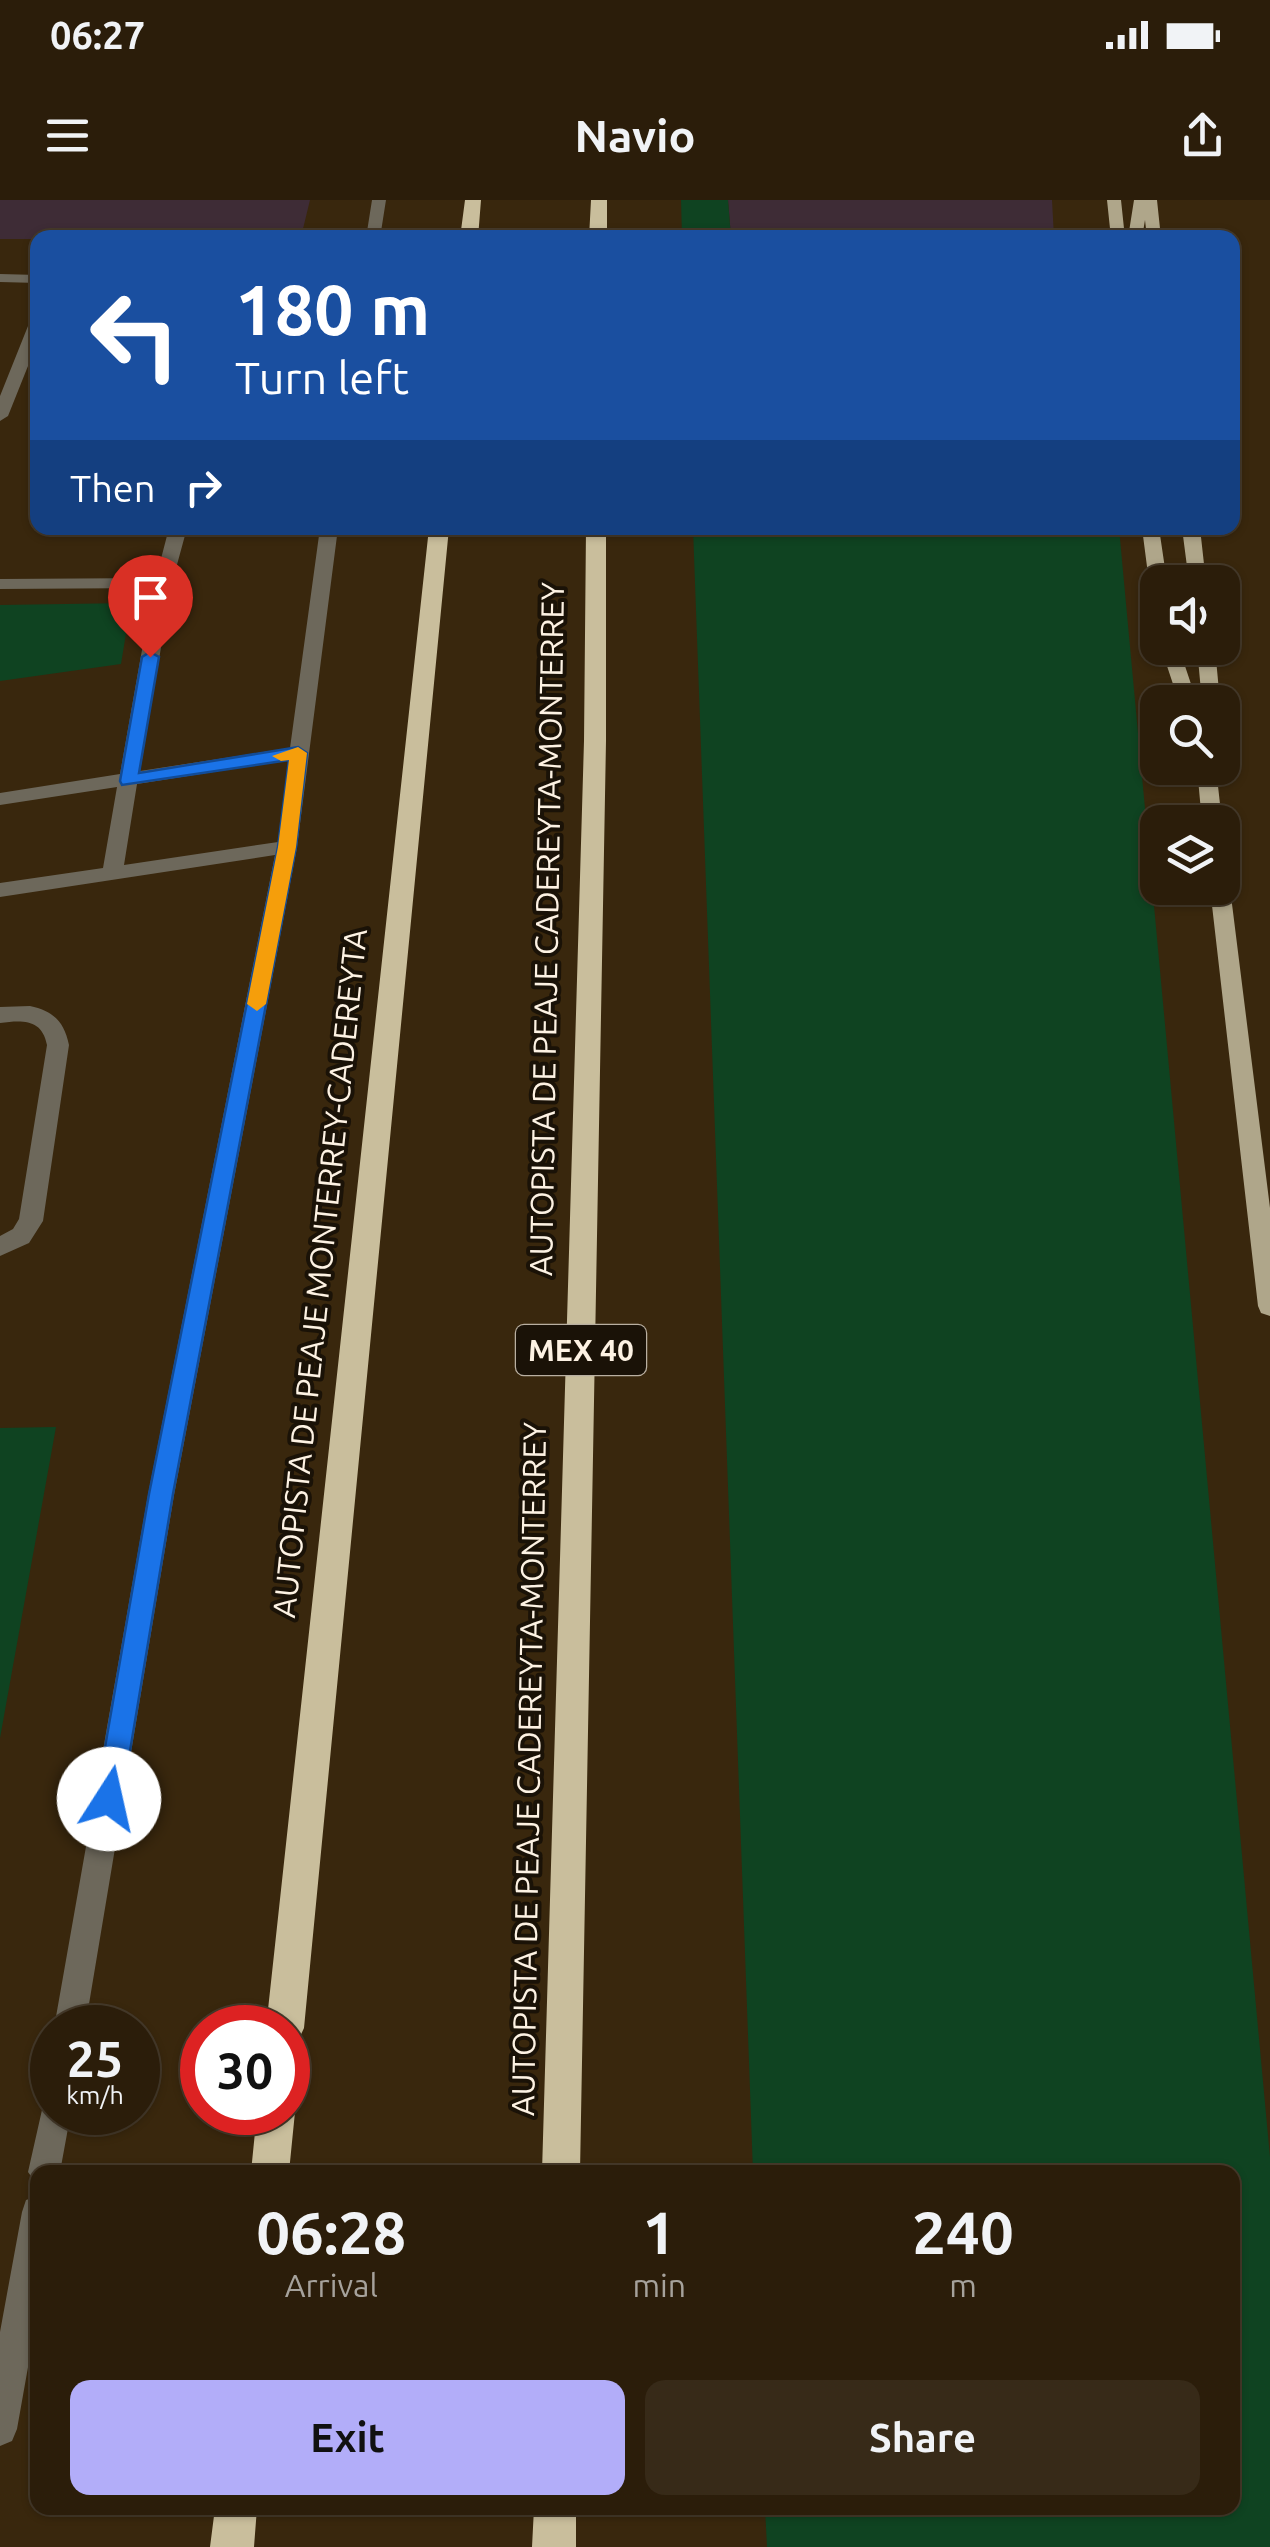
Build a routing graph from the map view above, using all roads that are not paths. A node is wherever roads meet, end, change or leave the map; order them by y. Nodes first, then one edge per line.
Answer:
1 (380, 200) edge
2 (473, 200) edge
3 (599, 200) edge
4 (1114, 200) edge
5 (1140, 200) edge
6 (1150, 200) edge
7 (375, 230) edge
8 (470, 230) edge
9 (598, 230) edge
10 (1117, 230) edge
11 (1136, 230) edge
12 (1153, 230) edge
13 (0, 278) edge
14 (30, 279) edge
15 (30, 335) edge
16 (8, 374) edge
17 (0, 416) edge
18 (176, 535) edge
19 (328, 535) edge
20 (438, 535) edge
21 (596, 535) edge
22 (1151, 535) edge
23 (1193, 535) edge
24 (1155, 565) edge
25 (1196, 565) edge
26 (164, 582) junction
27 (0, 584) edge
28 (298, 753) junction
29 (129, 781) junction
30 (0, 800) edge
31 (287, 847) junction
32 (112, 873) junction
33 (0, 890) edge
34 (1222, 905) edge
35 (0, 1014) edge
36 (0, 1248) edge
37 (1270, 1306) edge
38 (73, 2005) edge
39 (287, 2005) edge
40 (51, 2135) edge
41 (274, 2135) edge
42 (45, 2165) edge
43 (271, 2165) edge
44 (561, 2165) edge
45 (30, 2258) edge
46 (0, 2429) edge
47 (235, 2515) edge
48 (555, 2515) edge
49 (232, 2547) edge
50 (554, 2547) edge

1 - 7 street
2 - 8 highway
3 - 9 highway
4 - 10 main road
5 - 11 main road
6 - 12 main road
13 - 14 street
15 - 16 street
16 - 17 street
18 - 26 street
19 - 28 street
20 - 39 highway, AUTOPISTA DE PEAJE MONTERREY-CADEREYTA
21 - 44 highway, AUTOPISTA DE PEAJE CADEREYTA-MONTERREY / MEX 40
22 - 24 main road
23 - 25 main road
26 - 27 street
26 - 29 street
28 - 29 street
28 - 31 street
29 - 30 street
29 - 32 street
31 - 32 street
31 - 38 street
32 - 33 street
34 - 37 main road
35 - 36 street
40 - 42 street
41 - 43 highway
45 - 46 street
47 - 49 highway
48 - 50 highway

